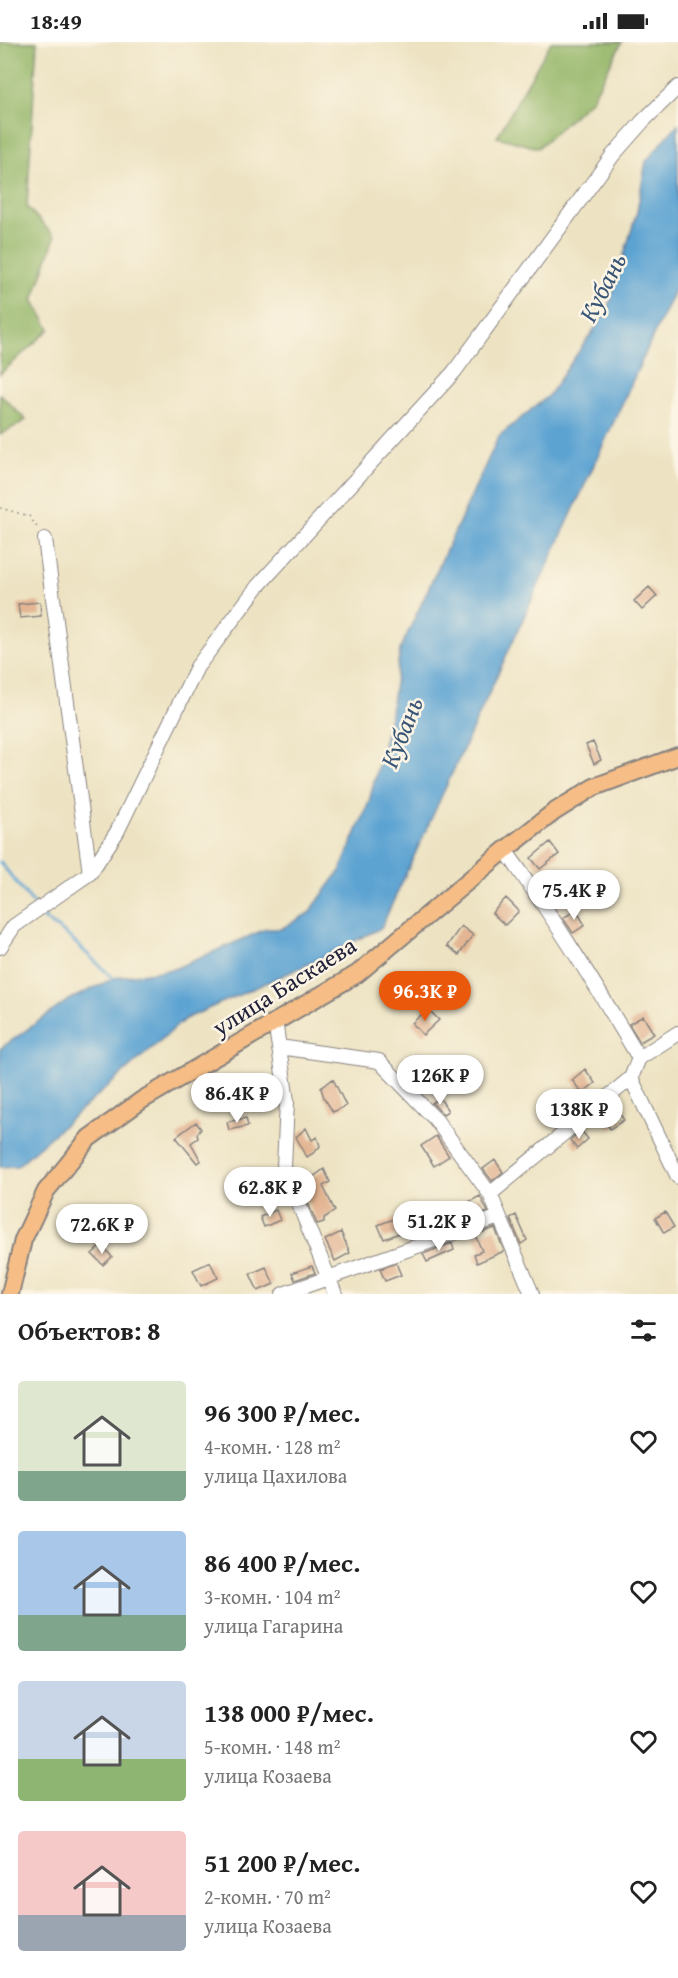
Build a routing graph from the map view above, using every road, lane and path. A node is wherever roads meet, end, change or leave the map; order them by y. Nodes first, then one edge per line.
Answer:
1 (678, 87) edge
2 (0, 508) edge
3 (45, 539) joint
4 (678, 756) edge
5 (505, 850) junction
6 (90, 873) junction
7 (0, 945) edge
8 (275, 1021) junction
9 (678, 1033) edge
10 (279, 1047) junction
11 (639, 1058) junction
12 (631, 1078) junction
13 (678, 1177) edge
14 (490, 1194) junction
15 (499, 1217) junction
16 (327, 1277) junction
17 (10, 1294) edge
18 (283, 1294) edge
19 (335, 1294) edge
20 (532, 1294) edge

1 - 6 street
2 - 3 path
3 - 6 street
4 - 5 main road, улица Баскаева
5 - 8 main road, улица Баскаева
5 - 11 street
6 - 7 street
8 - 10 street
8 - 17 main road, улица Баскаева
9 - 11 street
10 - 14 street
10 - 16 street
11 - 12 street
12 - 13 street
12 - 14 street
14 - 15 street
15 - 16 street
15 - 20 street
16 - 18 street
16 - 19 street

